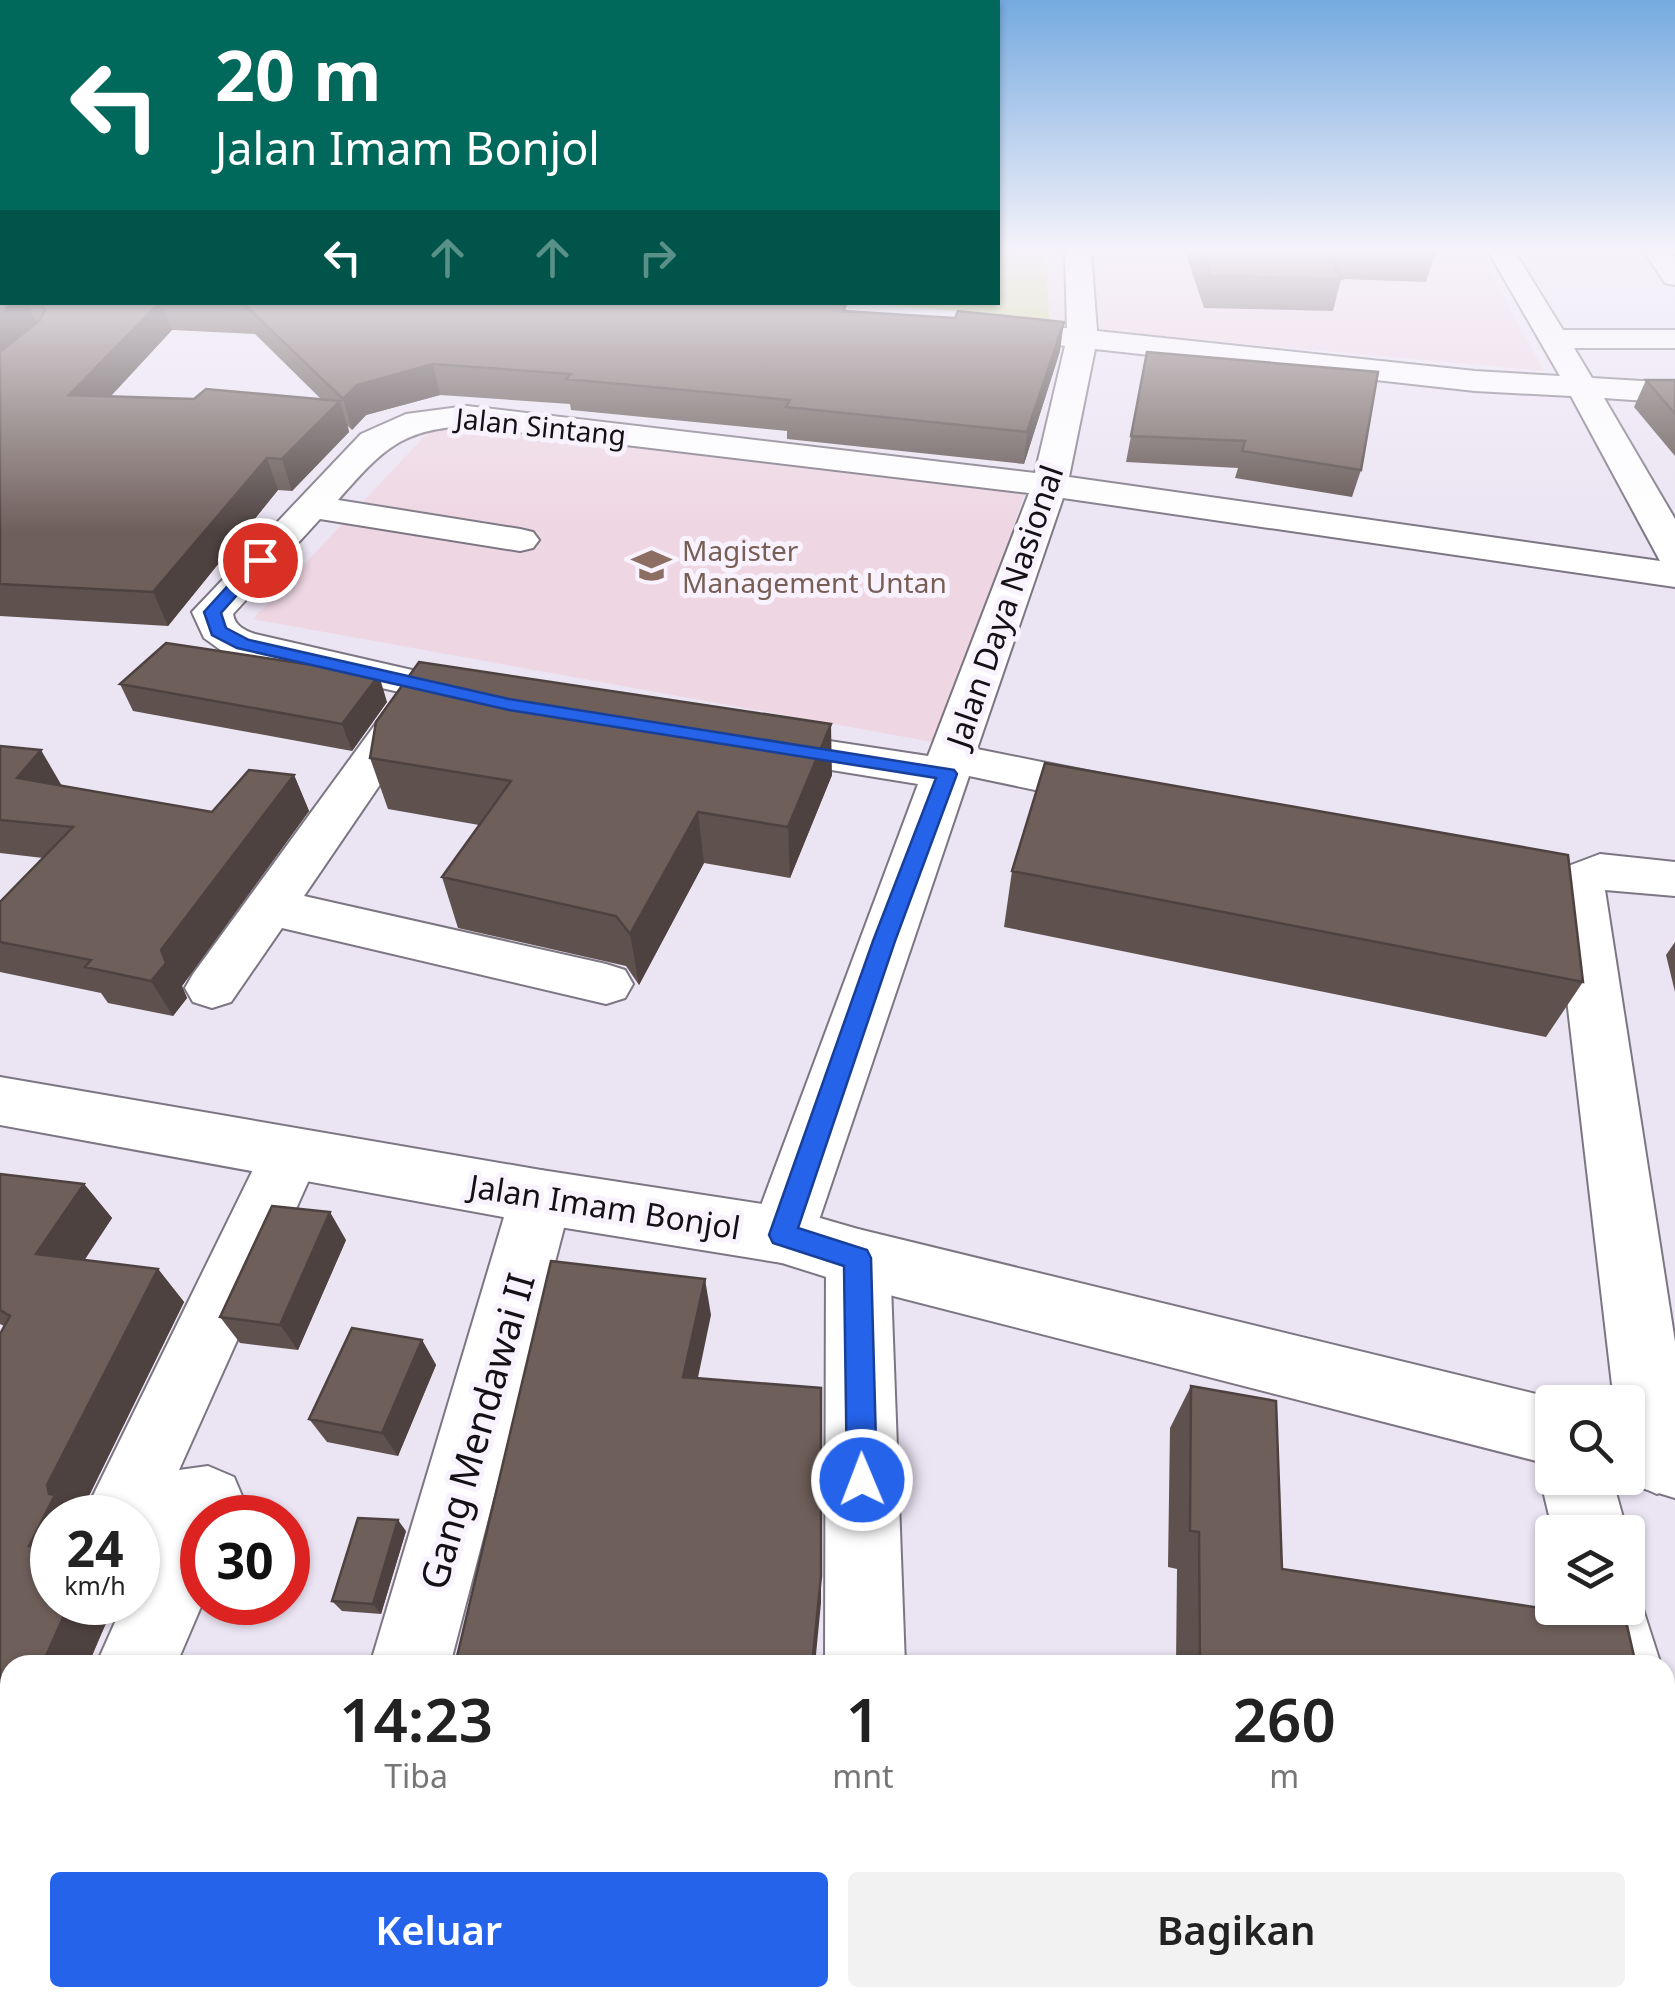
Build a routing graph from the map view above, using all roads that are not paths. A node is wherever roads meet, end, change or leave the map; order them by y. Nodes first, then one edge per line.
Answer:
1 (1081, 345) edge
2 (1138, 345) edge
3 (1555, 345) edge
4 (1581, 389) junction
5 (1675, 393) edge
6 (1050, 485) junction
7 (309, 506) junction
8 (520, 540) dead end
9 (1675, 555) edge
10 (1675, 574) edge
11 (425, 686) junction
12 (509, 704) edge
13 (718, 738) edge
14 (950, 766) junction
15 (1161, 801) edge
16 (1675, 879) edge
17 (271, 907) junction
18 (606, 984) dead end
19 (212, 988) dead end
20 (0, 1101) edge
21 (291, 1153) junction
22 (542, 1198) junction
23 (782, 1235) junction
24 (858, 1258) junction
25 (1535, 1426) edge
26 (1653, 1456) edge
27 (1612, 1625) edge
28 (140, 1655) edge
29 (413, 1655) edge
30 (866, 1655) edge
31 (1619, 1655) edge

1 - 6 street, Jalan Daya Nasional
2 - 4 street
3 - 4 street
4 - 5 street
4 - 9 street
6 - 7 street, Jalan Sintang
6 - 10 street, Jalan Sintang
6 - 14 street, Jalan Daya Nasional
7 - 8 street
7 - 11 street, Jalan Sintang
11 - 12 street, Jalan Sintang
11 - 17 street
13 - 14 street
14 - 15 street
14 - 23 street, Jalan Daya Nasional
16 - 26 street
17 - 18 street
17 - 19 street
20 - 21 street, Jalan Imam Bonjol
21 - 22 street, Jalan Imam Bonjol
21 - 28 street
22 - 23 street, Jalan Imam Bonjol
22 - 29 street, Gang Mendawai II
23 - 24 street, Jalan Imam Bonjol
24 - 25 street, Jalan Imam Bonjol
24 - 30 street
27 - 31 street

